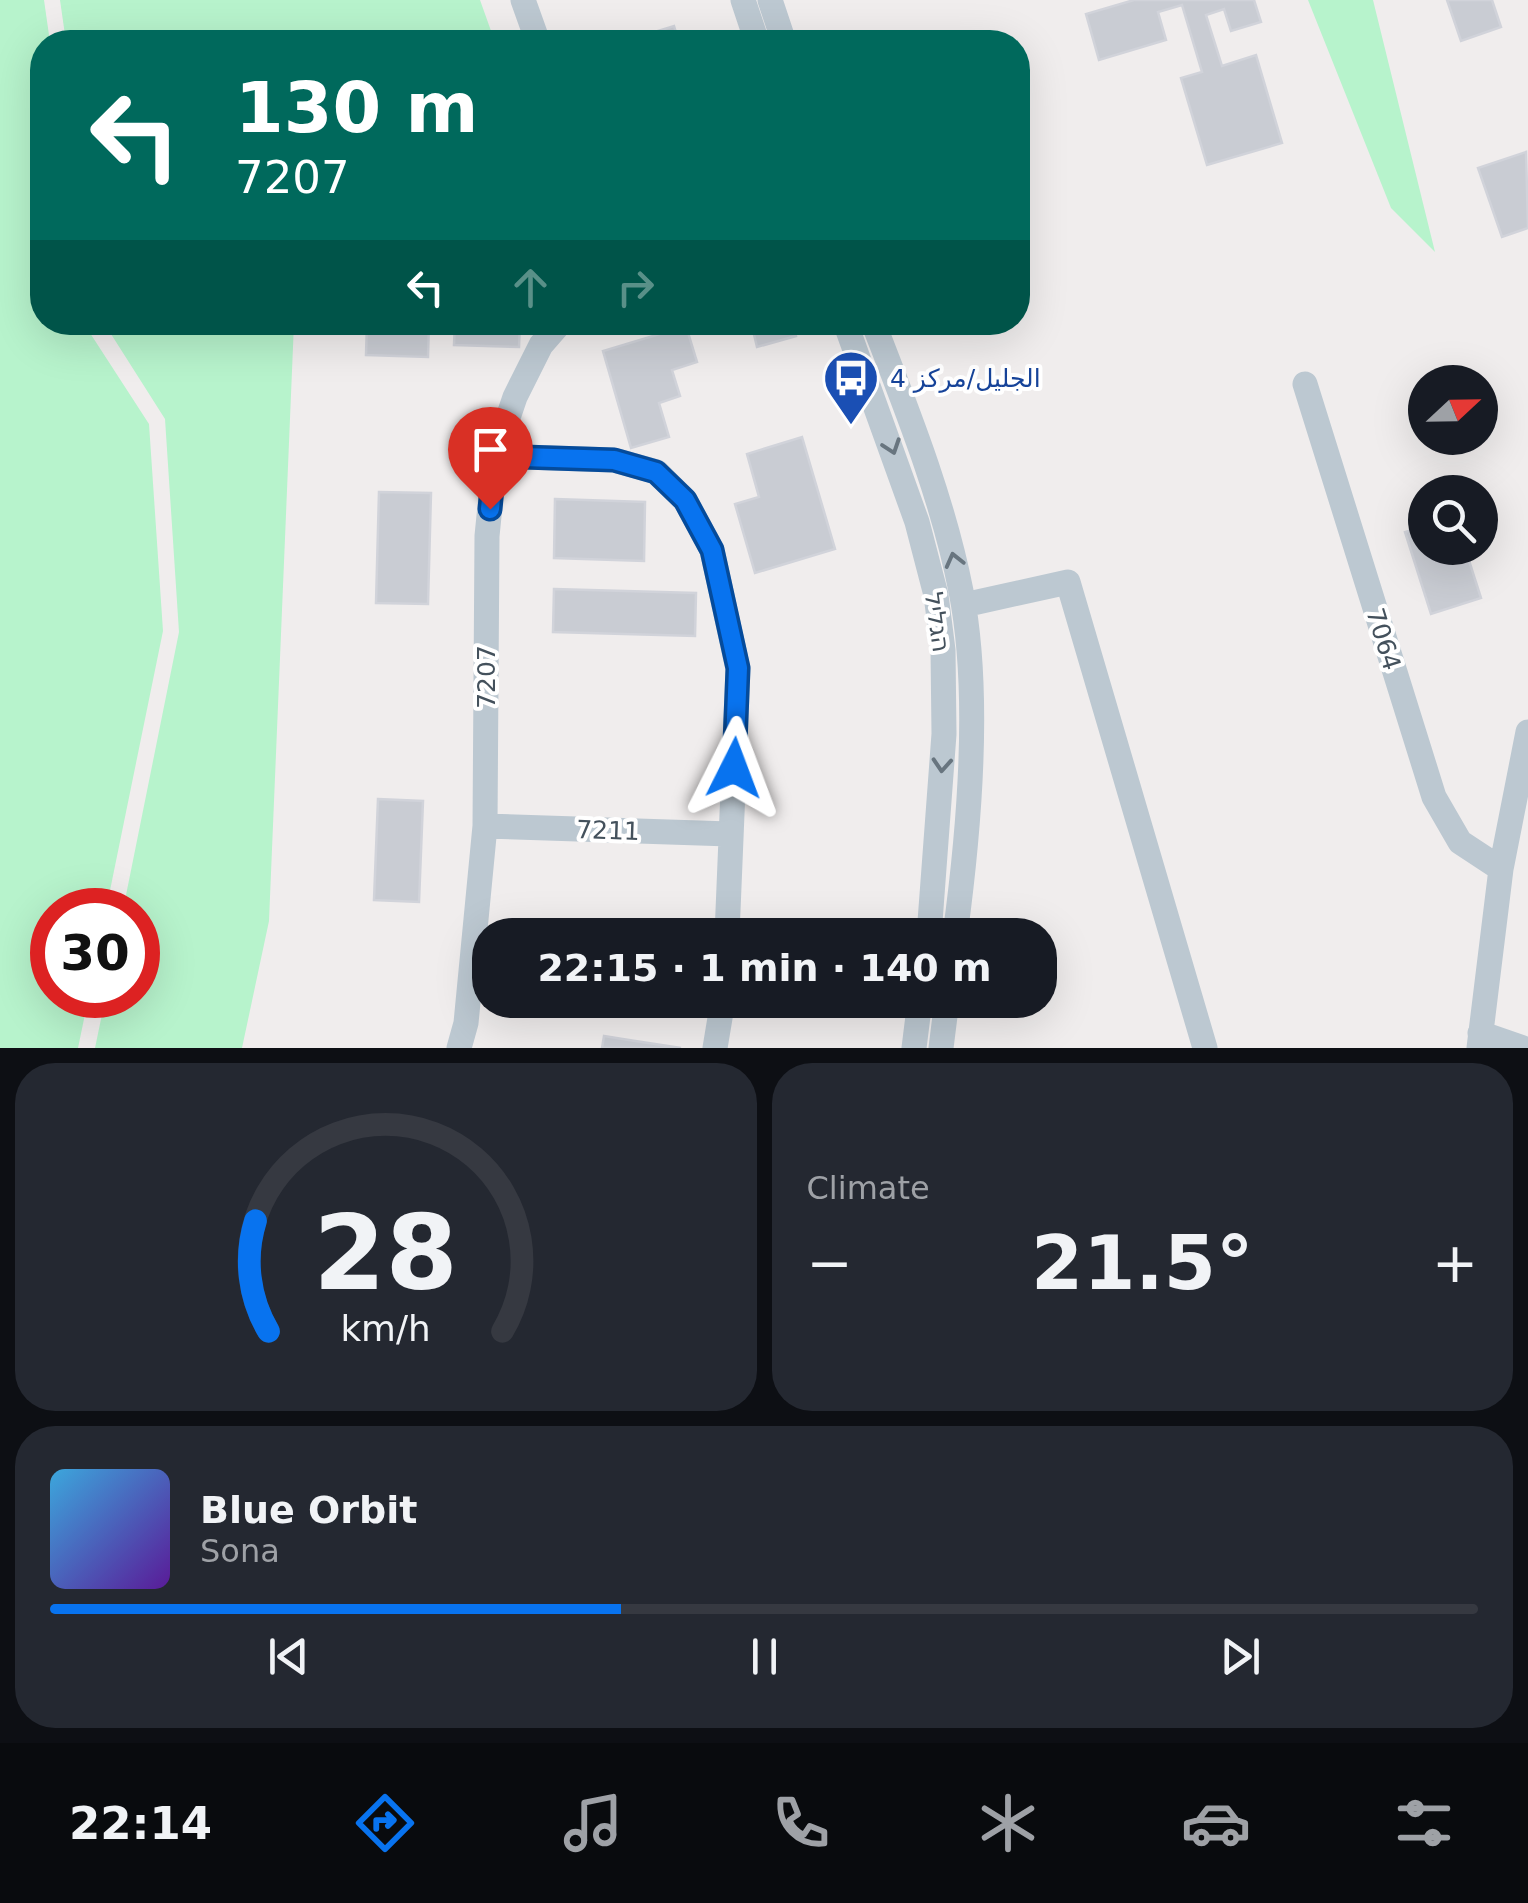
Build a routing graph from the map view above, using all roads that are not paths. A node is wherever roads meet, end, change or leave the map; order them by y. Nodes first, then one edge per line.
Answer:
1 (523, 0) edge
2 (743, 0) edge
3 (770, 0) edge
4 (534, 30) edge
5 (753, 30) edge
6 (780, 30) edge
7 (551, 335) edge
8 (851, 335) edge
9 (878, 335) edge
10 (1305, 384) dead end
11 (495, 456) junction
12 (964, 604) junction
13 (1528, 732) edge
14 (484, 826) junction
15 (730, 834) junction
16 (1500, 869) junction
17 (728, 918) edge
18 (929, 918) edge
19 (956, 918) edge
20 (720, 1018) edge
21 (918, 1018) edge
22 (944, 1018) edge
23 (1480, 1040) edge
24 (459, 1048) edge
25 (715, 1048) edge
26 (914, 1048) edge
27 (940, 1048) edge
28 (1205, 1048) edge
29 (1522, 1048) edge

1 - 4 street
2 - 5 street
3 - 6 street
7 - 11 street, 7207
8 -> 18 street, הגליל
12 -> 9 street, הגליל
10 - 16 street, 7064
11 - 14 street, 7207
11 - 15 street
12 - 19 street, הגליל
12 - 28 street
13 - 16 street
14 - 15 street, 7211
14 - 24 street, 7207
15 - 17 street
16 - 23 street
20 - 25 street
21 - 26 street
22 - 27 street
23 - 29 street

